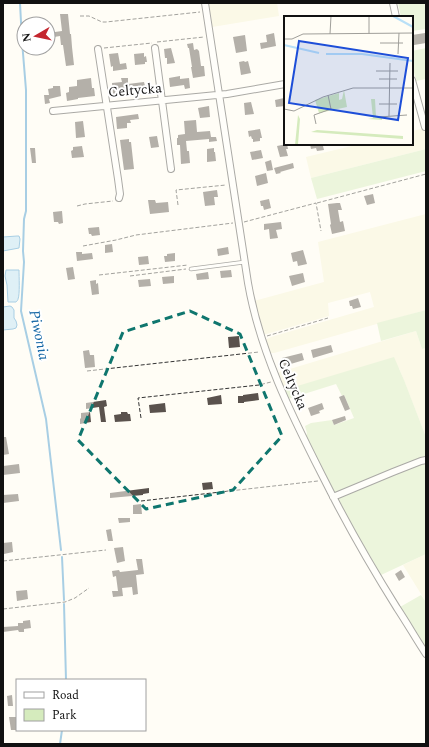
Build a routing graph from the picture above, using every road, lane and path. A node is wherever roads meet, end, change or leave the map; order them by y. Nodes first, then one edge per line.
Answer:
1 (205, 3) edge
2 (393, 3) edge
3 (207, 11) junction
4 (80, 16) dead end
5 (396, 16) edge
6 (155, 48) dead end
7 (98, 49) dead end
8 (284, 84) edge
9 (413, 84) edge
10 (220, 94) junction
11 (162, 100) junction
12 (106, 105) junction
13 (53, 111) dead end
14 (425, 127) edge
15 (172, 169) dead end
16 (426, 174) edge
17 (233, 184) junction
18 (119, 198) joint
19 (316, 203) junction
20 (178, 205) dead end
21 (76, 206) dead end
22 (239, 222) junction
23 (321, 231) dead end
24 (83, 246) dead end
25 (245, 262) junction
26 (191, 267) junction
27 (99, 275) dead end
28 (130, 276) dead end
29 (328, 318) dead end
30 (261, 338) junction
31 (266, 351) junction
32 (87, 371) dead end
33 (277, 381) junction
34 (141, 418) dead end
35 (426, 460) edge
36 (324, 479) junction
37 (333, 497) junction
38 (141, 501) dead end
39 (106, 550) dead end
40 (3, 561) edge
41 (89, 588) dead end
42 (3, 609) edge
43 (426, 654) edge

1 - 3 street, Celtycka
2 - 5 street
3 - 4 path
3 - 10 street, Celtycka
6 - 11 street
7 - 12 street
8 - 10 street
9 - 14 street
10 - 11 street, Celtycka
10 - 17 street, Celtycka
11 - 12 street, Celtycka
11 - 15 street
12 - 13 street, Celtycka
12 - 18 street
16 - 19 path
17 - 20 path
17 - 22 street, Celtycka
18 - 21 path
19 - 22 path
19 - 23 path
22 - 24 path
22 - 25 street, Celtycka
25 - 26 lane
25 - 30 street, Celtycka
26 - 27 path
26 - 28 path
29 - 30 path
30 - 31 street, Celtycka
31 - 32 path
31 - 33 street, Celtycka
33 - 34 path
33 - 36 street, Celtycka
35 - 37 street
36 - 37 street, Celtycka
36 - 38 path
37 - 43 street, Celtycka
39 - 40 path
41 - 42 path

